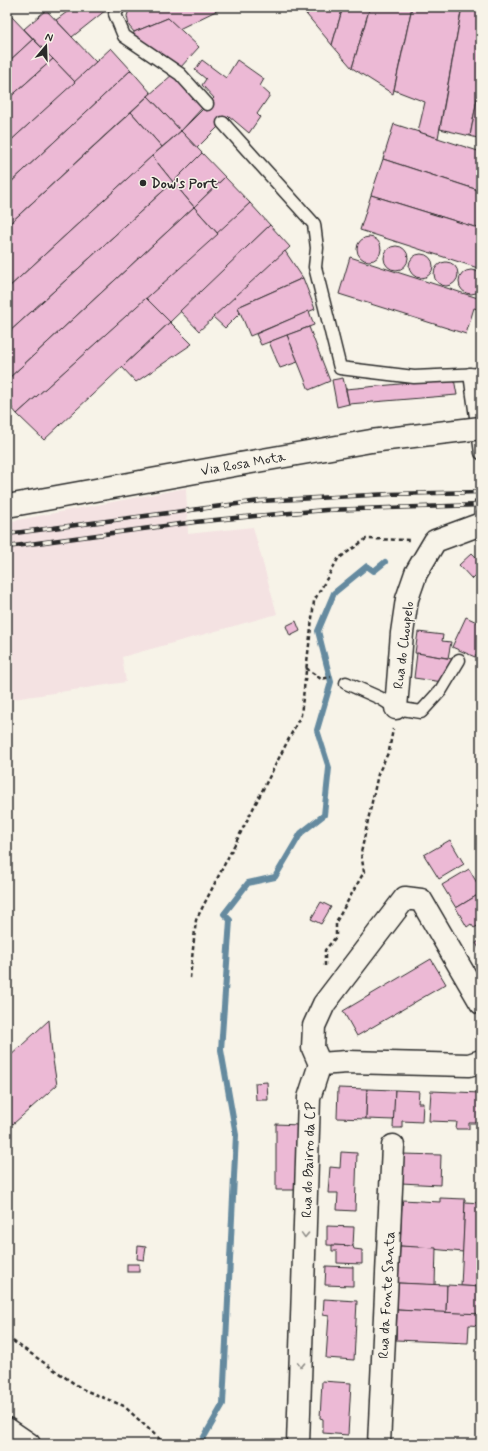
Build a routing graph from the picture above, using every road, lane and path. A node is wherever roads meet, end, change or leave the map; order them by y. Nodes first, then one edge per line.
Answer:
1 (119, 7) edge
2 (207, 104) dead end
3 (223, 123) dead end
4 (476, 374) edge
5 (481, 428) edge
6 (481, 453) edge
7 (7, 506) edge
8 (481, 517) edge
9 (435, 541) junction
10 (459, 660) dead end
11 (306, 668) junction
12 (334, 676) dead end
13 (346, 683) dead end
14 (396, 708) junction
15 (190, 978) dead end
16 (481, 1003) edge
17 (324, 1004) junction
18 (481, 1061) edge
19 (320, 1064) junction
20 (393, 1146) dead end
21 (7, 1337) edge
22 (7, 1429) edge
23 (29, 1444) edge
24 (165, 1444) edge
25 (298, 1444) edge
26 (378, 1444) edge

1 - 2 lane
3 - 4 lane
4 - 6 lane
5 - 7 street, Via Rosa Mota, bridge
8 - 9 street
9 - 11 path
9 - 14 street, Rua do Choupelo
10 - 14 lane
11 - 12 path
11 - 15 path
13 - 14 lane
14 - 17 path
16 - 17 street
17 - 19 street
18 - 19 street
19 -> 25 street, Rua do Bairro da CP
20 - 26 street, Rua da Fonte Santa
21 - 24 path
22 - 23 street

